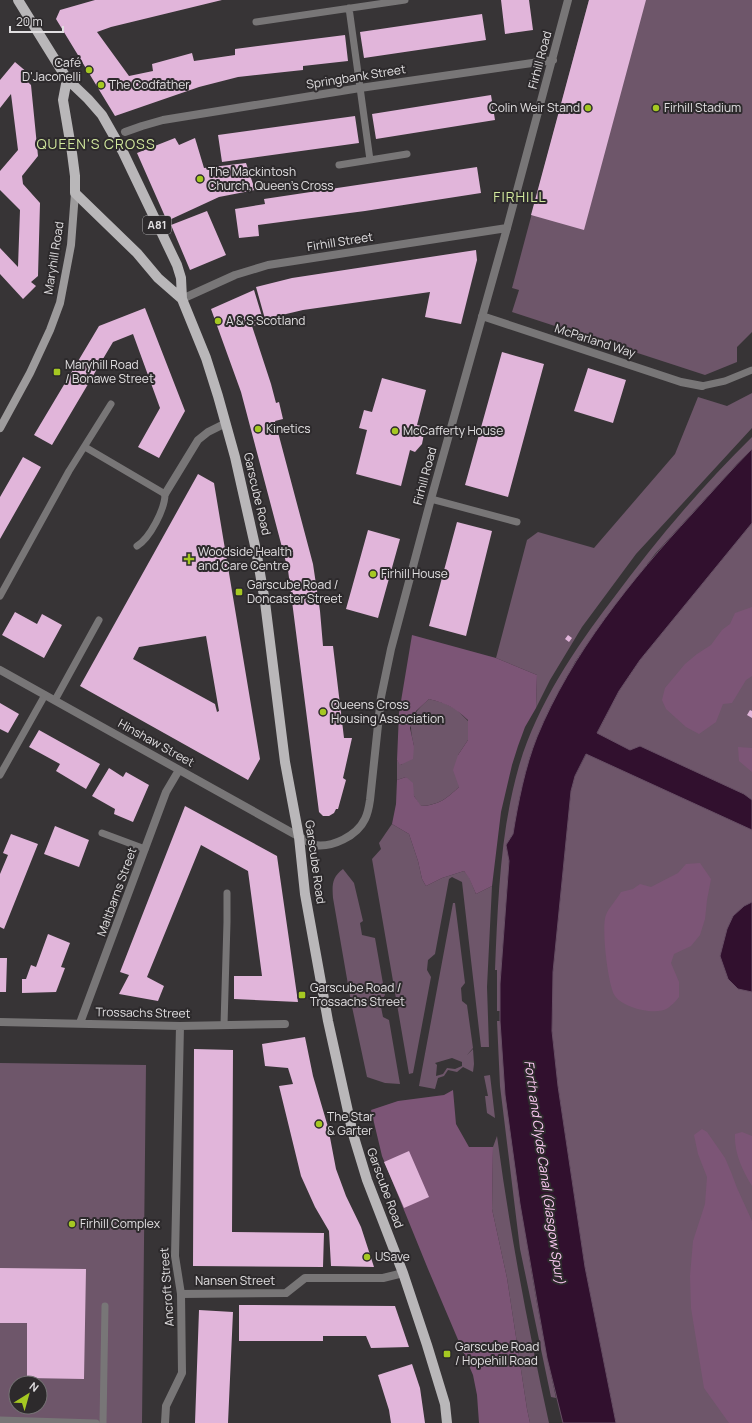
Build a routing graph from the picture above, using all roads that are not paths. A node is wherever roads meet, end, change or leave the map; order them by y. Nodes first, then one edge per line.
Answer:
1 (405, 0) edge
2 (568, 0) edge
3 (20, 1) edge
4 (348, 8) junction
5 (256, 22) dead end
6 (553, 60) junction
7 (67, 79) junction
8 (360, 88) junction
9 (125, 132) dead end
10 (407, 154) dead end
11 (370, 160) junction
12 (340, 165) dead end
13 (75, 193) junction
14 (507, 228) junction
15 (182, 300) junction
16 (482, 316) junction
17 (752, 370) edge
18 (702, 386) joint
19 (111, 404) dead end
20 (226, 423) junction
21 (0, 428) edge
22 (85, 448) junction
23 (165, 494) junction
24 (431, 499) junction
25 (517, 522) dead end
26 (137, 546) dead end
27 (0, 596) edge
28 (99, 620) dead end
29 (0, 670) edge
30 (45, 695) junction
31 (55, 700) junction
32 (179, 770) junction
33 (0, 775) edge
34 (102, 833) dead end
35 (299, 837) junction
36 (145, 850) junction
37 (227, 893) dead end
38 (0, 1022) edge
39 (80, 1023) junction
40 (285, 1024) dead end
41 (224, 1025) junction
42 (180, 1026) junction
43 (403, 1273) junction
44 (181, 1294) junction
45 (105, 1306) dead end
46 (0, 1420) edge
47 (96, 1423) edge
48 (103, 1423) edge
49 (165, 1423) edge
50 (447, 1423) edge

1 - 4 lane
2 - 6 street, Firhill Road
3 - 7 main road, A81
4 - 5 lane
4 - 8 lane
6 - 8 street, Springbank Street
6 - 14 street, Firhill Road
7 - 13 main road, Maryhill Road
7 - 15 main road, Garscube Road / A81
8 - 9 street, Springbank Street
8 - 11 lane
10 - 11 lane
11 - 12 lane
13 - 15 main road, Garscube Road / A81
13 - 21 street, Maryhill Road
14 - 15 street, Firhill Street
14 - 16 street, Firhill Road
15 - 20 main road, Garscube Road / A81
16 - 18 street, McParland Way
16 - 24 street, Firhill Road
17 - 18 lane
19 - 22 lane
20 - 23 street
20 - 35 main road, Garscube Road / A81
22 - 23 lane
22 - 27 lane
23 - 26 lane
24 - 25 lane
24 - 35 street, Firhill Road
28 - 31 lane
29 - 30 street, Hinshaw Street
30 - 31 street, Hinshaw Street
30 - 33 lane
31 - 32 street, Hinshaw Street
32 - 35 street, Hinshaw Street
32 - 36 street, Maltbarns Street
34 - 36 lane
35 - 43 main road, Garscube Road / A81
36 - 39 street, Maltbarns Street
37 - 41 lane
38 - 39 street, Trossachs Street
39 - 42 street, Trossachs Street
40 - 41 street, Trossachs Street
41 - 42 street, Trossachs Street
42 - 44 street, Ancroft Street
43 - 44 street, Nansen Street
43 - 50 main road, Garscube Road / A81
44 - 49 street, Ancroft Street
45 - 48 lane
46 - 47 lane

